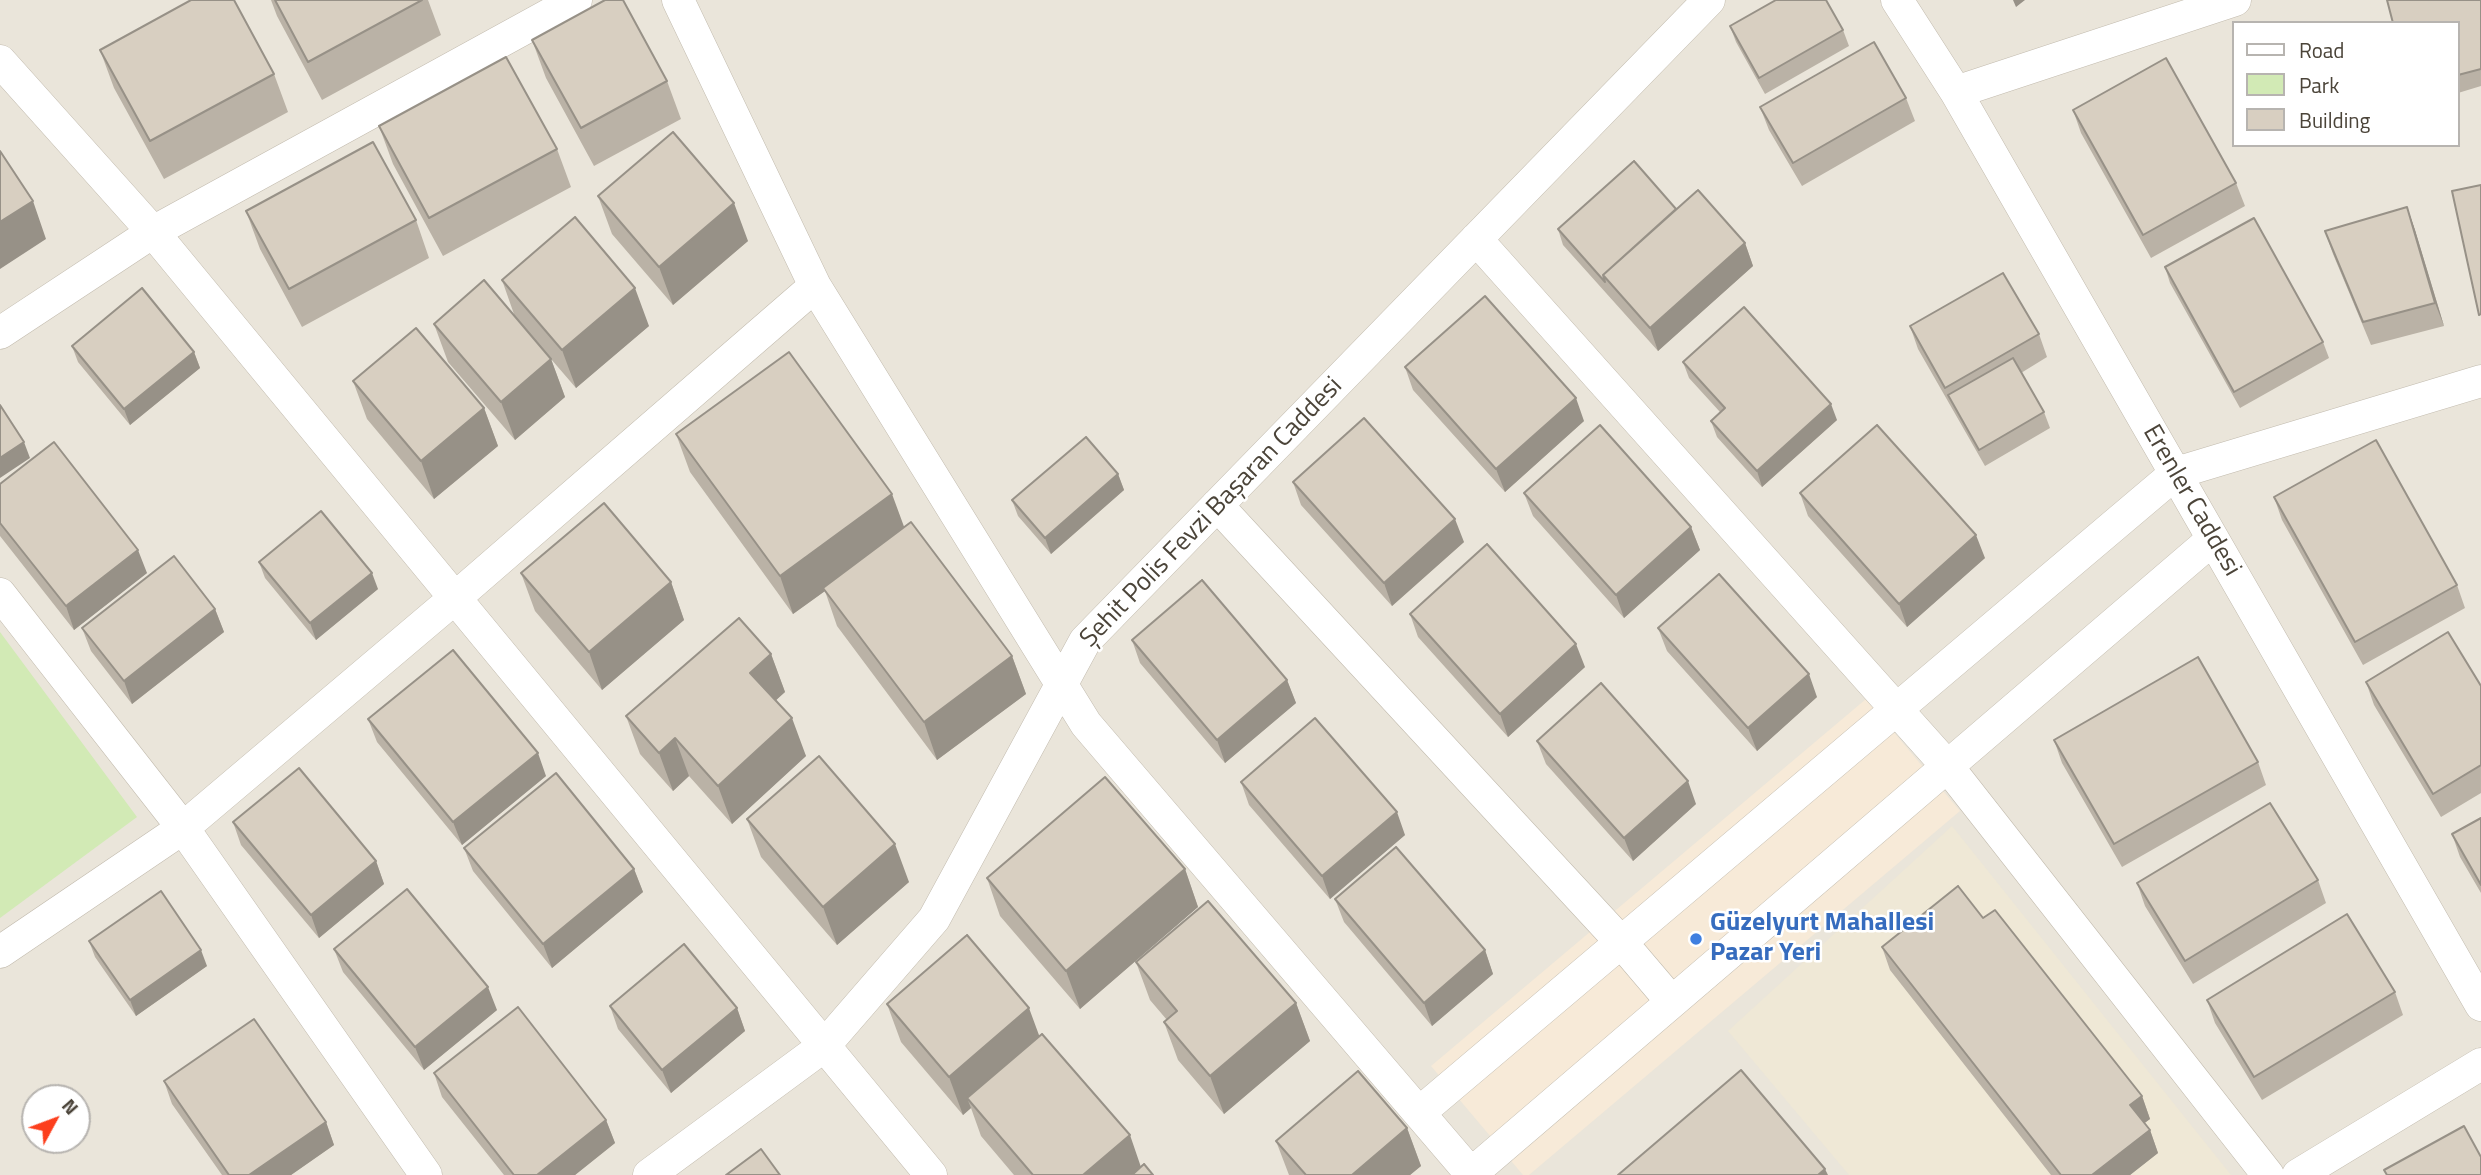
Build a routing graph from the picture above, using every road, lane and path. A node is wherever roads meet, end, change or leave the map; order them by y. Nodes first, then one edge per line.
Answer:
1 (576, 0) edge
2 (678, 0) edge
3 (1709, 0) edge
4 (1897, 0) edge
5 (2235, 0) edge
6 (0, 61) edge
7 (1956, 92) junction
8 (153, 232) junction
9 (1476, 239) junction
10 (815, 286) junction
11 (0, 333) edge
12 (2481, 381) edge
13 (2176, 473) junction
14 (1217, 505) junction
15 (2213, 540) junction
16 (0, 594) edge
17 (455, 598) junction
18 (1061, 684) junction
19 (1898, 708) junction
20 (1948, 767) junction
21 (183, 828) junction
22 (1621, 942) junction
23 (0, 952) edge
24 (1672, 1002) junction
25 (2481, 1005) edge
26 (824, 1046) junction
27 (2481, 1064) edge
28 (1419, 1113) junction
29 (426, 1175) edge
30 (649, 1175) edge
31 (931, 1175) edge
32 (1471, 1175) edge
33 (2268, 1175) edge
34 (2298, 1175) edge

1 - 8 street
2 - 10 street
3 - 9 street, Şehit Polis Fevzi Başaran Caddesi
4 - 7 street, Erenler Caddesi
5 - 7 street
6 - 8 street
7 - 13 street, Erenler Caddesi
8 - 11 street
8 - 17 street
9 - 14 street, Şehit Polis Fevzi Başaran Caddesi
9 - 19 street
10 - 17 street
10 - 18 street
12 - 13 street
13 - 15 street, Erenler Caddesi
13 - 19 street
14 - 18 street, Şehit Polis Fevzi Başaran Caddesi
14 - 22 street
15 - 20 street
15 - 25 street, Erenler Caddesi
16 - 21 street
17 - 21 street
17 - 26 street
18 - 26 street, Şehit Polis Fevzi Başaran Caddesi
18 - 28 street
19 - 20 street
19 - 22 street
20 - 24 street
20 - 33 street
21 - 23 street
21 - 29 street
22 - 24 street
22 - 28 street
24 - 32 street
26 - 30 street, Şehit Polis Fevzi Başaran Caddesi
26 - 31 street
27 - 34 street
28 - 32 street

